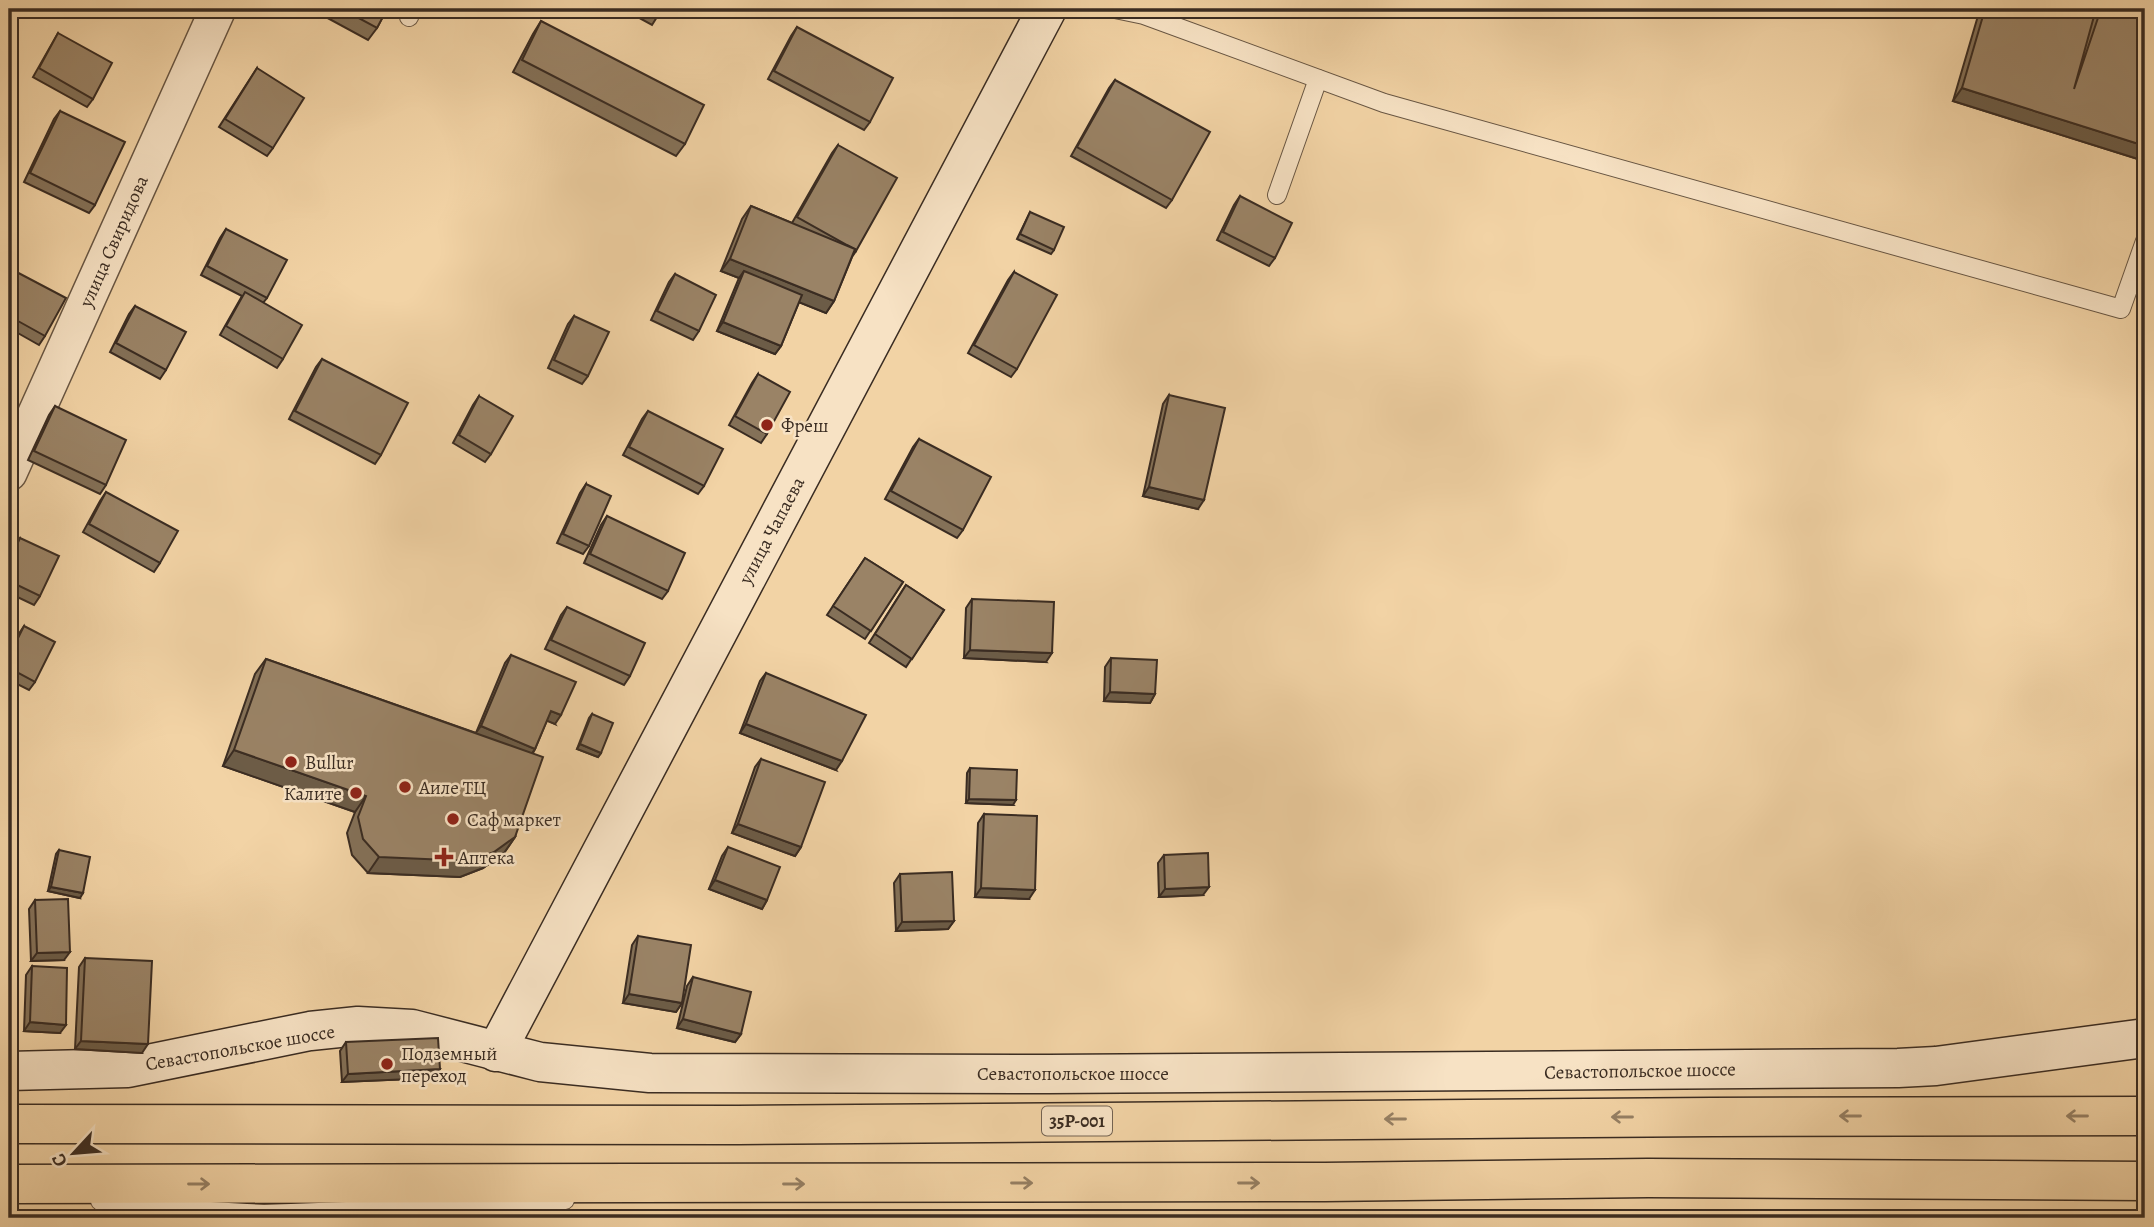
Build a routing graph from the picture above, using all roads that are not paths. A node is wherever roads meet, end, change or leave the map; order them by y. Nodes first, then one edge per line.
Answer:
1 (218, 9) edge
2 (1047, 9) edge
3 (1115, 9) edge
4 (1318, 79) junction
5 (1277, 195) dead end
6 (2145, 241) edge
7 (9, 473) edge
8 (2145, 1038) edge
9 (496, 1045) junction
10 (9, 1072) edge
11 (483, 1107) dead end
12 (620, 1107) dead end
13 (2145, 1116) edge
14 (9, 1124) edge
15 (738, 1125) junction
16 (2145, 1181) edge
17 (13, 1184) edge

1 - 7 street, улица Свиридова
2 - 9 main road, улица Чапаева
3 - 4 lane
4 - 5 lane
4 - 6 lane
8 - 9 main road, Севастопольское шоссе
9 - 10 main road, Севастопольское шоссе
11 - 14 lane
12 - 15 lane
13 -> 15 main road, 35Р-001
14 - 15 main road, 35Р-001
17 -> 16 main road

